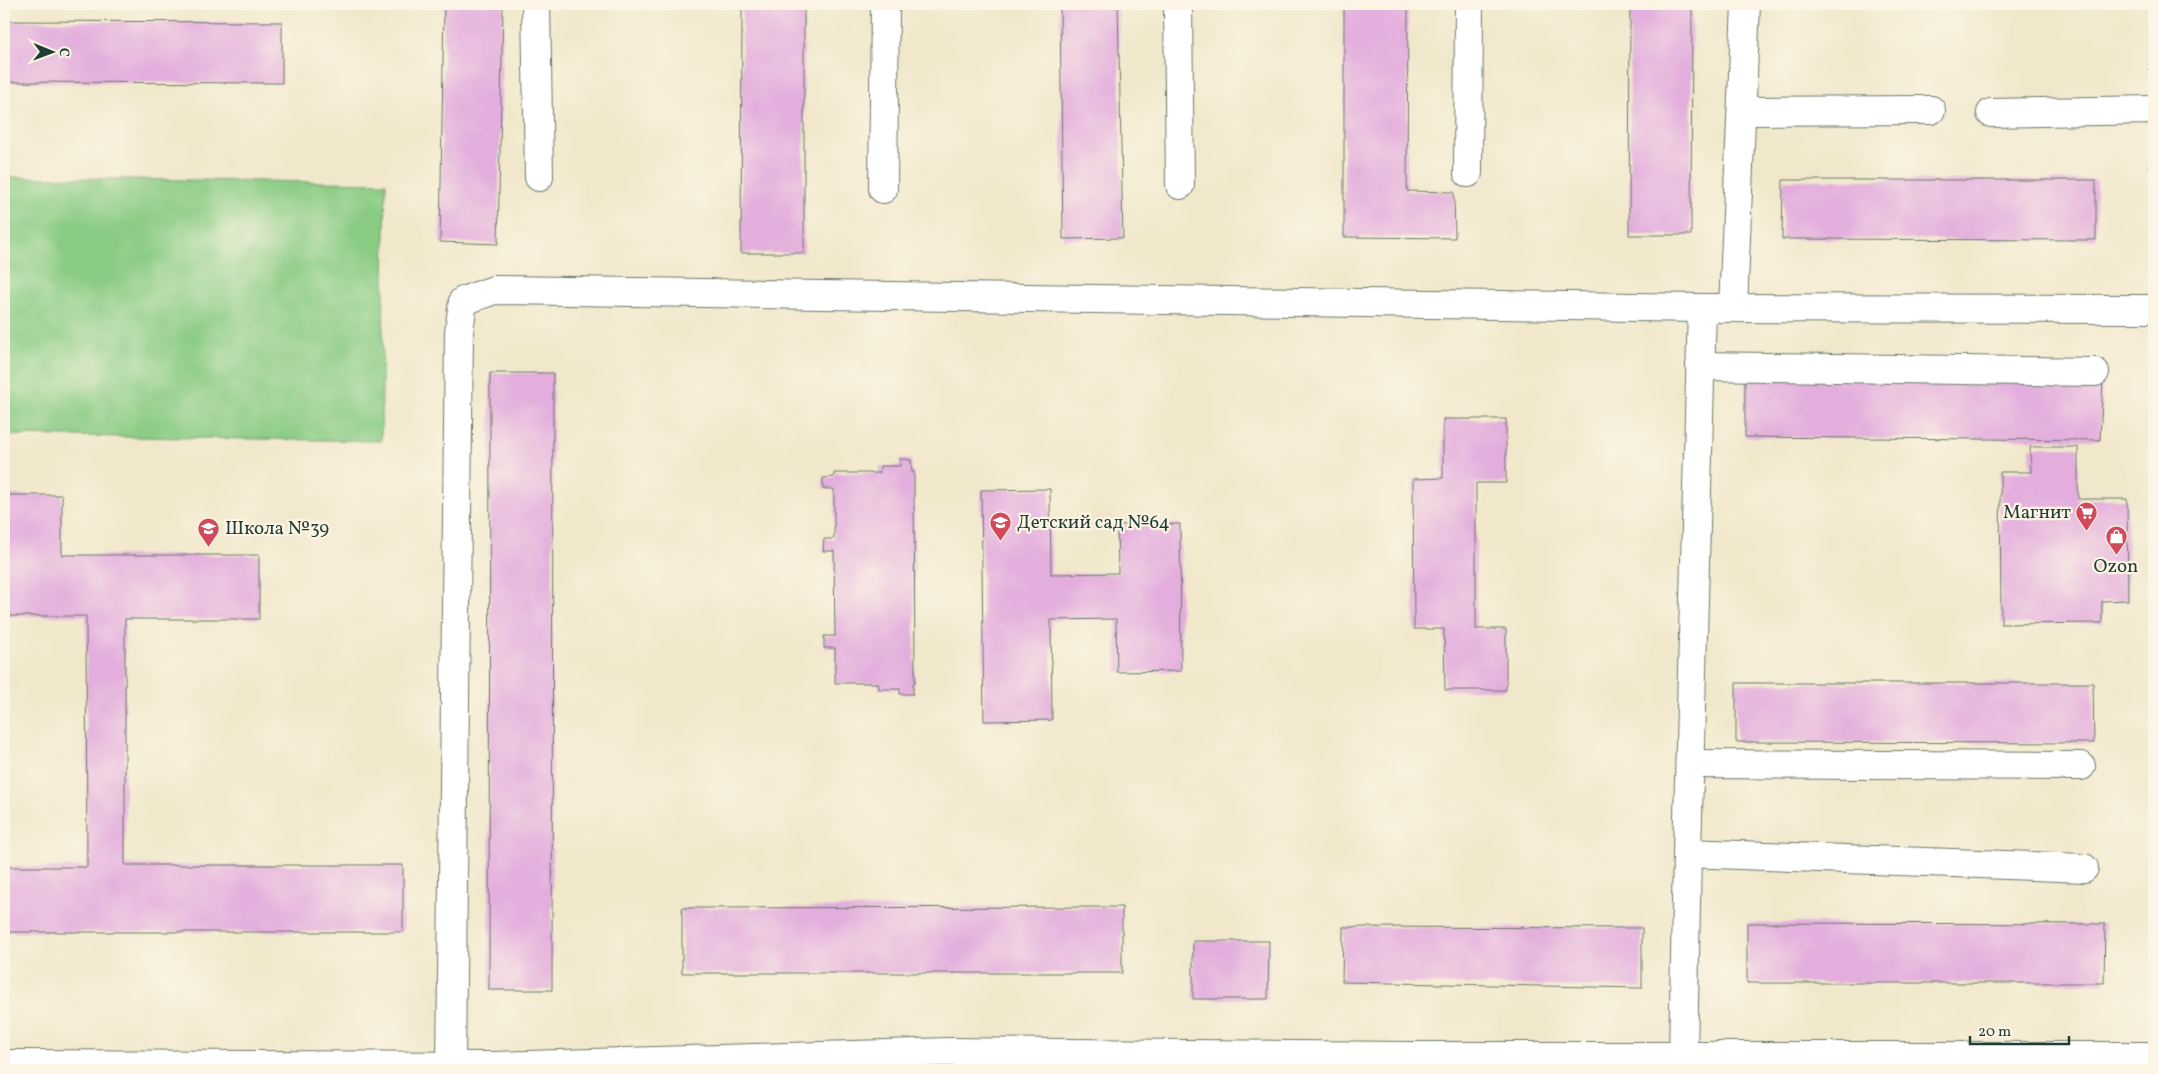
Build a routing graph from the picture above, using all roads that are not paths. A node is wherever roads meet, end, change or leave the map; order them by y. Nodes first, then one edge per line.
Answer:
1 (536, 4) edge
2 (885, 4) edge
3 (1178, 4) edge
4 (1469, 4) edge
5 (1746, 4) edge
6 (2152, 97) edge
7 (1931, 110) dead end
8 (1742, 111) junction
9 (1991, 113) dead end
10 (1468, 173) dead end
11 (539, 177) dead end
12 (1180, 185) dead end
13 (883, 189) dead end
14 (1702, 308) junction
15 (1733, 308) junction
16 (2154, 309) edge
17 (1700, 366) junction
18 (2095, 372) dead end
19 (1690, 764) junction
20 (2081, 766) dead end
21 (1687, 853) junction
22 (2084, 868) dead end
23 (1683, 1056) junction
24 (2154, 1056) edge
25 (1413, 1063) edge
26 (4, 1064) edge
27 (451, 1066) junction
28 (492, 1068) edge

1 - 11 street
2 - 13 street
3 - 12 street
4 - 10 street
5 - 8 street
6 - 9 street
7 - 8 street
8 - 15 street
14 - 15 street
14 - 17 street
14 - 27 street
15 - 16 street
17 - 18 street
17 - 19 street
19 - 20 street
19 - 21 street
21 - 22 street
21 - 23 street
23 - 24 street
23 - 25 street
25 - 28 street
26 - 27 street
27 - 28 street

